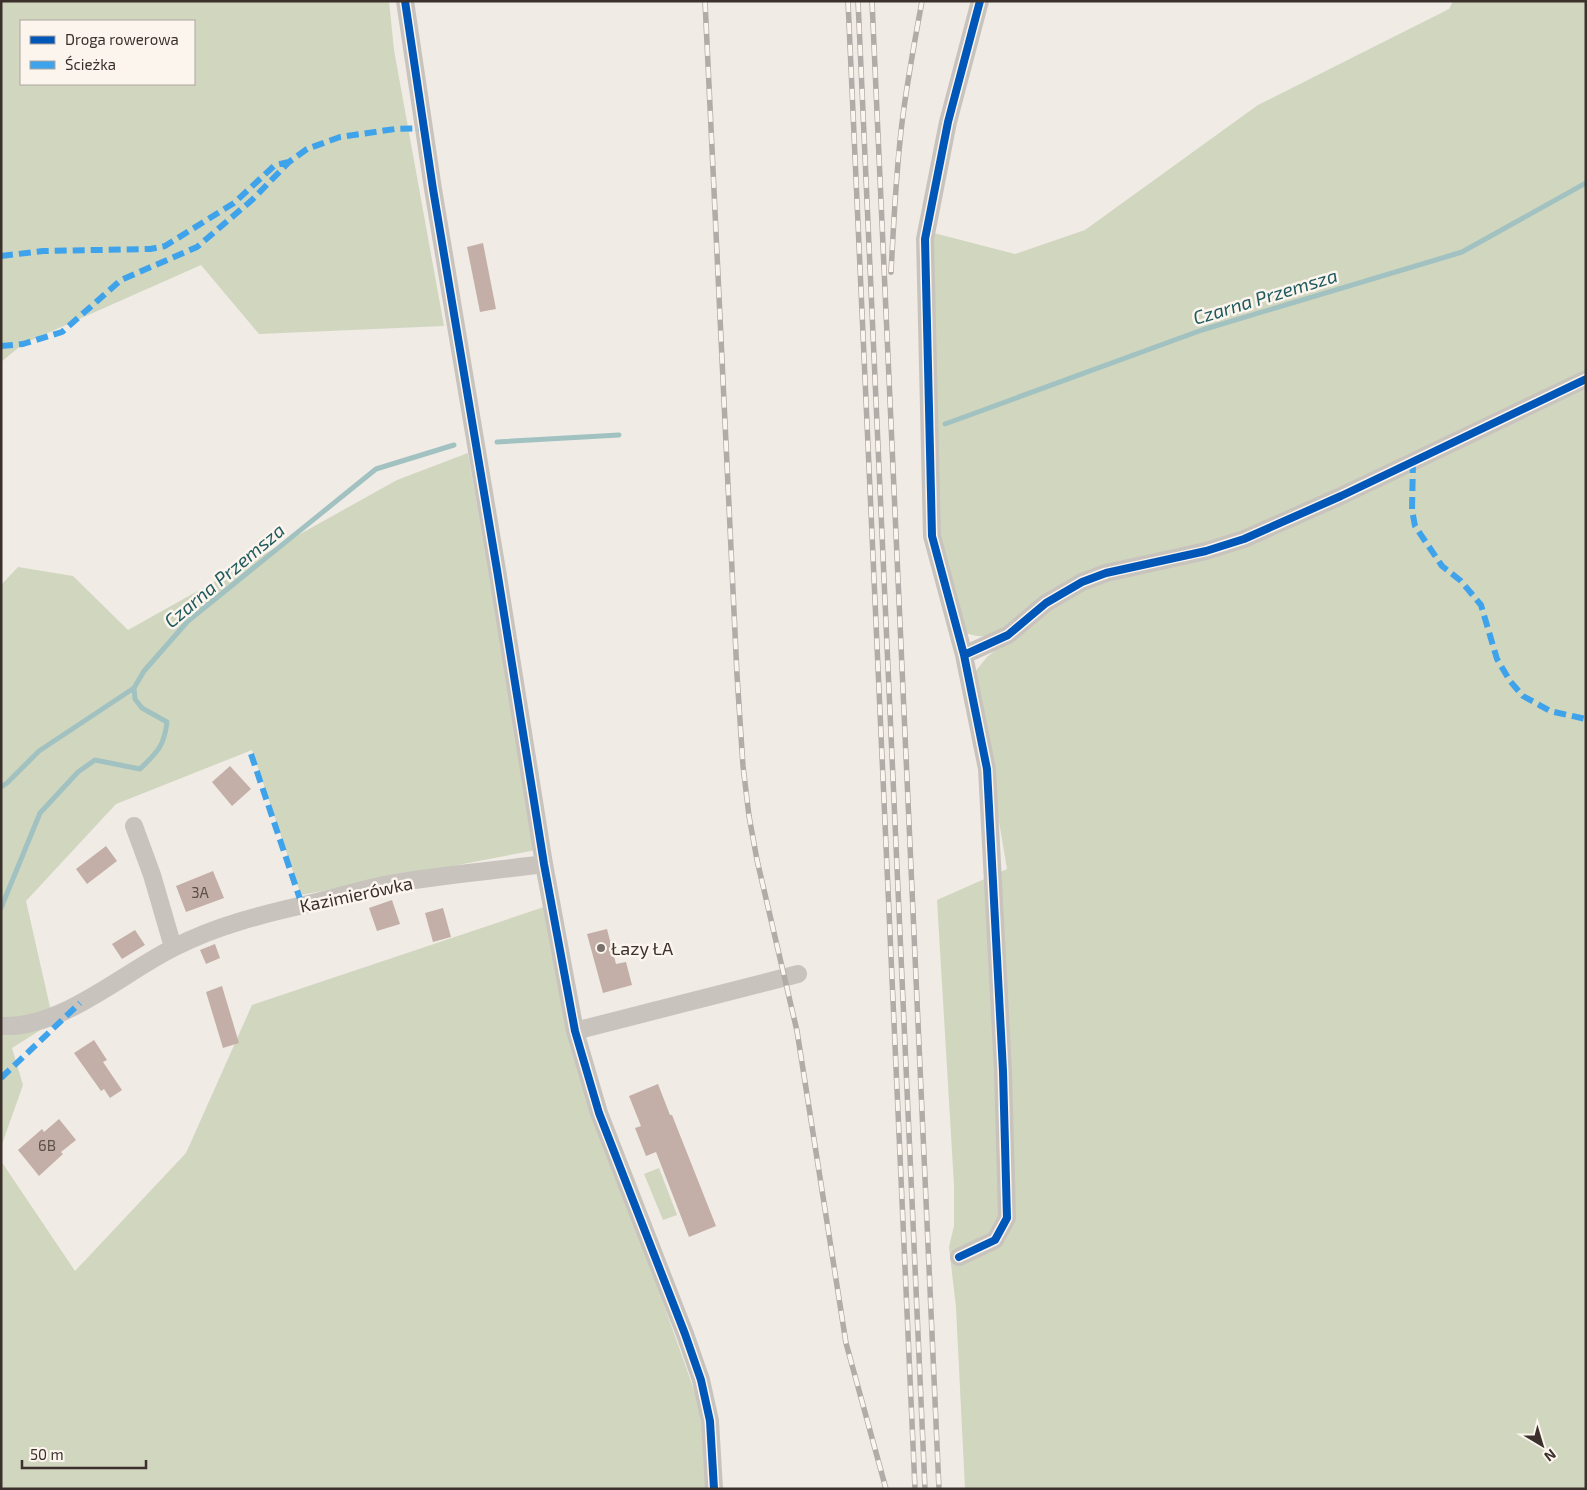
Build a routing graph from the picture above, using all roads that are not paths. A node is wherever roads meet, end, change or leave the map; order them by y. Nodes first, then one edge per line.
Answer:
1 (405, 1) edge
2 (980, 1) edge
3 (1586, 380) edge
4 (964, 655) junction
5 (134, 826) dead end
6 (544, 864) junction
7 (173, 947) junction
8 (798, 974) dead end
9 (1, 1026) edge
10 (576, 1031) junction
11 (959, 1257) dead end
12 (714, 1489) edge

1 - 6 street
2 - 4 street
3 - 4 street
4 - 11 street
5 - 7 street
6 - 7 street, Kazimierówka
6 - 10 street
7 - 9 street, Kazimierówka
8 - 10 street
10 - 12 street

